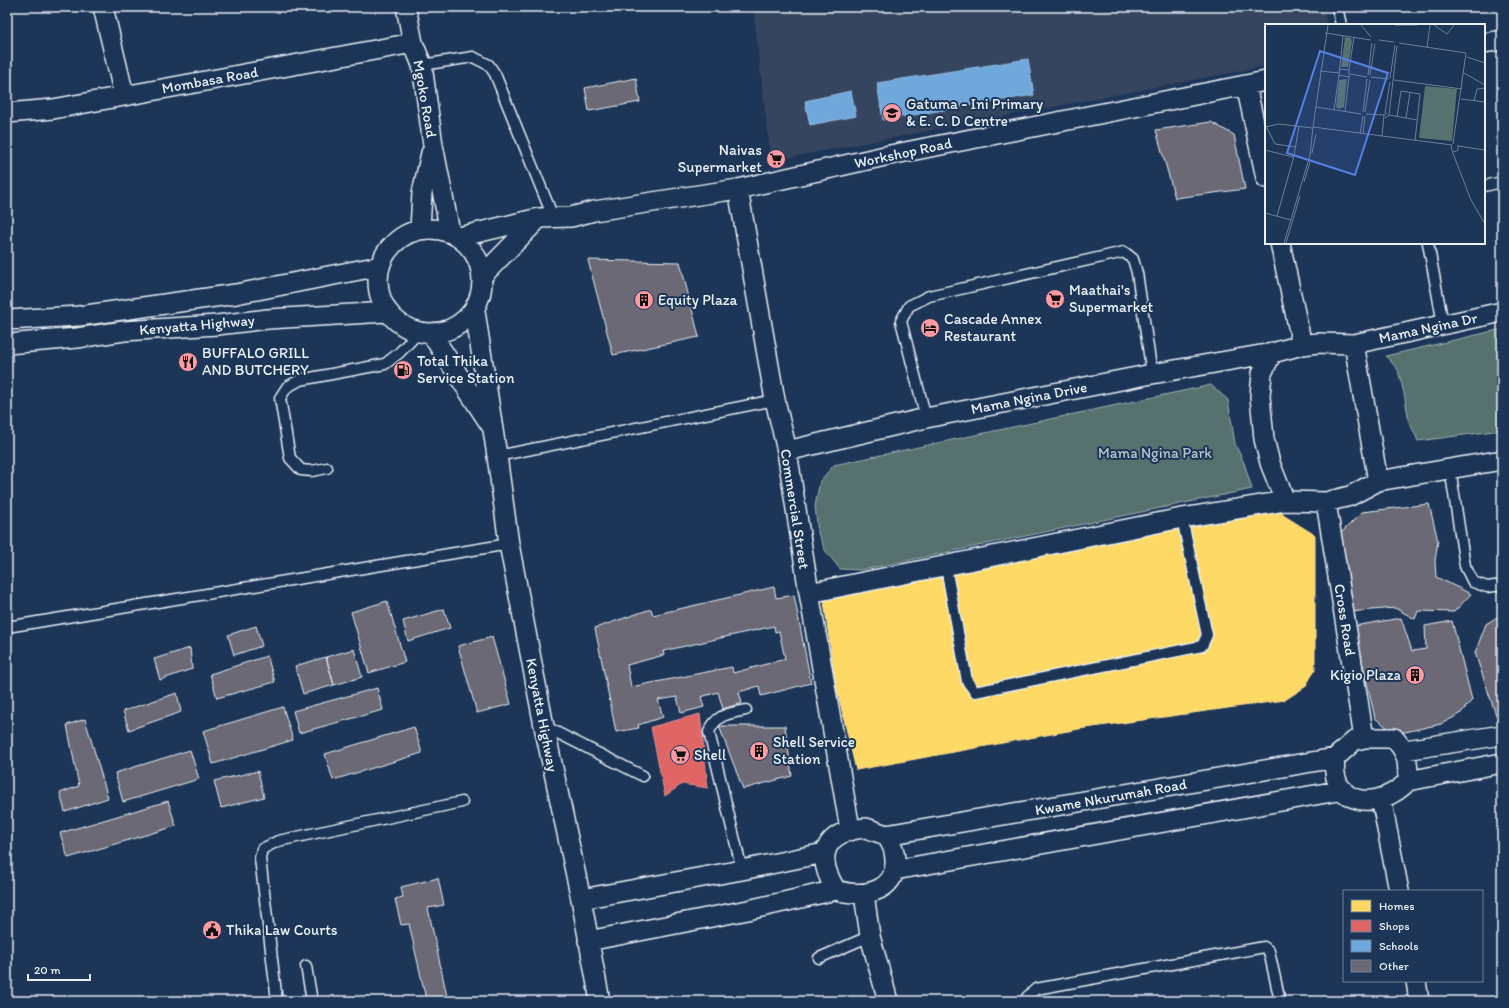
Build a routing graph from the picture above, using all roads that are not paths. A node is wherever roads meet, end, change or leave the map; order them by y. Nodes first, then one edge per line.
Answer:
1 (102, 7) edge
2 (406, 7) edge
3 (1337, 7) edge
4 (1341, 24) edge
5 (1502, 40) edge
6 (413, 43) junction
7 (1485, 43) edge
8 (422, 66) junction
9 (1265, 81) edge
10 (1246, 85) junction
11 (124, 95) junction
12 (7, 113) edge
13 (433, 145) junction
14 (1265, 173) edge
15 (1502, 182) edge
16 (1485, 186) edge
17 (738, 189) junction
18 (546, 217) junction
19 (420, 229) junction
20 (455, 234) junction
21 (1280, 244) edge
22 (1428, 244) edge
23 (380, 266) junction
24 (483, 275) junction
25 (475, 311) junction
26 (387, 312) junction
27 (1502, 312) edge
28 (7, 320) edge
29 (1443, 324) junction
30 (425, 334) junction
31 (7, 344) edge
32 (1354, 344) junction
33 (1302, 345) junction
34 (1272, 353) junction
35 (1152, 374) junction
36 (775, 400) junction
37 (926, 418) junction
38 (492, 428) junction
39 (787, 451) junction
40 (498, 456) junction
41 (1502, 460) edge
42 (327, 468) dead end
43 (1450, 468) junction
44 (1378, 480) junction
45 (1285, 501) junction
46 (1326, 502) junction
47 (1182, 518) junction
48 (509, 544) junction
49 (946, 567) junction
50 (1502, 585) edge
51 (809, 593) junction
52 (7, 627) edge
53 (746, 710) dead end
54 (544, 726) junction
55 (1502, 735) edge
56 (1364, 738) junction
57 (1404, 750) junction
58 (1335, 758) junction
59 (1502, 763) edge
60 (643, 776) dead end
61 (1408, 781) junction
62 (1342, 790) junction
63 (1381, 798) junction
64 (462, 802) dead end
65 (850, 829) junction
66 (886, 835) junction
67 (824, 853) junction
68 (742, 870) junction
69 (895, 870) junction
70 (836, 890) junction
71 (1399, 890) edge
72 (864, 894) junction
73 (581, 899) junction
74 (870, 936) junction
75 (588, 941) junction
76 (819, 958) dead end
77 (306, 966) dead end
78 (1416, 982) edge
79 (277, 1001) edge
80 (312, 1001) edge
81 (600, 1001) edge
82 (888, 1001) edge
83 (1028, 1001) edge
84 (1280, 1001) edge
85 (1420, 1001) edge

1 - 11 street
2 - 6 street, Mgoko Road
3 - 4 lane
5 - 7 street
6 - 8 street, Mgoko Road
6 - 11 street, Mombasa Road
8 - 13 street, Mgoko Road
8 - 18 lane
9 - 10 street, Workshop Road
10 - 14 street
10 - 17 street, Workshop Road
11 - 12 street, Mombasa Road
13 - 19 street, Mgoko Road
13 - 20 street, Mgoko Road
15 - 16 lane
17 - 18 street, Workshop Road
17 - 36 street, Commercial Street
18 - 20 street, Workshop Road
18 - 24 street
19 - 20 street
19 - 23 street
20 - 24 street
21 - 33 street
22 - 29 lane
23 - 26 street
23 - 28 street, Kenyatta Highway
24 - 25 street
25 - 30 street
25 - 38 street, Kenyatta Highway
26 - 30 street
26 - 31 street, Kenyatta Highway
27 - 29 street, Mama Ngina Dr
29 - 32 street, Mama Ngina Dr
30 - 38 street, Kenyatta Highway
30 - 42 lane
32 - 33 street, Mama Ngina Dr
32 - 44 street
33 - 34 street, Mama Ngina Drive
34 - 35 street, Mama Ngina Drive
34 - 45 street
35 - 37 street, Mama Ngina Drive
35 - 37 lane
36 - 39 street, Commercial Street
36 - 40 lane
37 - 39 street, Mama Ngina Drive
38 - 40 street, Kenyatta Highway
39 - 51 street, Commercial Street
40 - 48 street, Kenyatta Highway
41 - 43 street
43 - 44 street
43 - 50 lane
44 - 46 street
45 - 46 street
45 - 47 street
46 - 56 street, Cross Road
47 - 49 street
47 - 49 lane
48 - 52 lane
48 - 54 street, Kenyatta Highway
49 - 51 street
51 - 65 street, Commercial Street
53 - 68 lane
54 - 60 lane
54 - 73 street, Kenyatta Highway
55 - 57 street
56 - 57 street
56 - 58 street
57 - 61 street
58 - 62 street
58 - 66 street, Kwame Nkurumah Road
59 - 61 street
61 - 63 street
62 - 63 street
62 - 69 street
63 - 71 street
64 - 79 lane
65 - 66 street
65 - 67 street
66 - 69 street
67 - 68 street
67 - 70 street
68 - 73 street
69 - 72 street
70 - 72 street
70 - 75 street
72 - 74 street
73 - 75 street, Kenyatta Highway
74 - 76 lane
74 - 82 street
75 - 81 street, Kenyatta Highway
77 - 80 lane
78 - 85 street
83 - 84 lane

